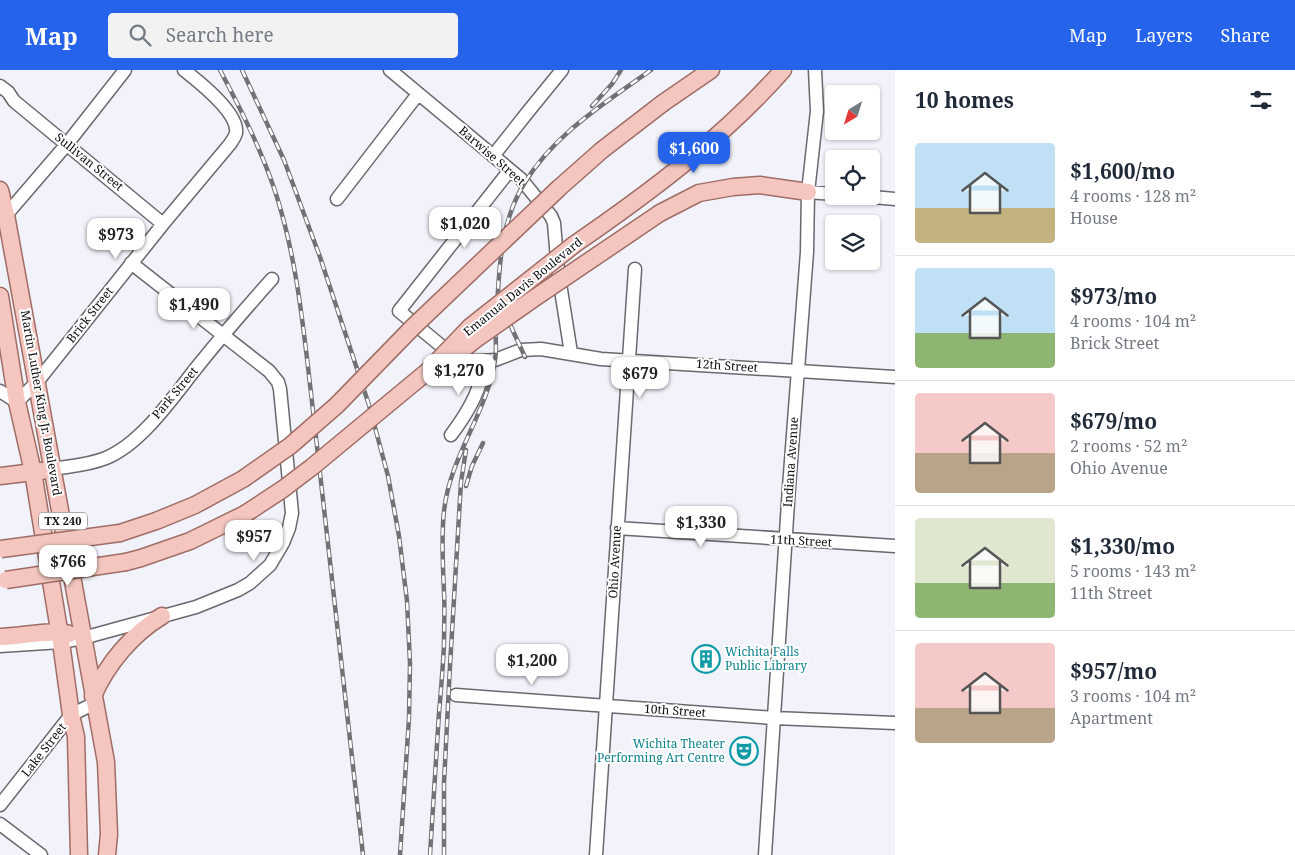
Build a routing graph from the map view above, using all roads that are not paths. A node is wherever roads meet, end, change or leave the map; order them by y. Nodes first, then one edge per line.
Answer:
1 (125, 70) edge
2 (184, 70) edge
3 (390, 70) edge
4 (562, 70) edge
5 (711, 70) edge
6 (783, 70) edge
7 (815, 70) edge
8 (0, 86) edge
9 (418, 94) junction
10 (0, 97) edge
11 (14, 101) junction
12 (67, 144) junction
13 (494, 156) junction
14 (510, 170) junction
15 (0, 190) edge
16 (808, 192) junction
17 (825, 193) edge
18 (337, 198) dead end
19 (880, 198) edge
20 (895, 199) edge
21 (6, 216) junction
22 (163, 224) junction
23 (131, 263) junction
24 (635, 269) dead end
25 (272, 280) dead end
26 (0, 296) edge
27 (223, 335) junction
28 (571, 353) junction
29 (629, 360) junction
30 (481, 361) junction
31 (428, 371) junction
32 (798, 371) junction
33 (895, 377) edge
34 (37, 382) junction
35 (0, 391) edge
36 (18, 402) junction
37 (451, 434) dead end
38 (53, 469) junction
39 (33, 472) junction
40 (0, 476) edge
41 (617, 528) junction
42 (786, 540) junction
43 (895, 546) edge
44 (0, 549) edge
45 (3, 580) edge
46 (162, 616) junction
47 (0, 637) edge
48 (61, 637) junction
49 (83, 638) junction
50 (0, 646) edge
51 (456, 695) dead end
52 (94, 700) junction
53 (606, 706) junction
54 (71, 715) junction
55 (774, 718) junction
56 (895, 723) edge
57 (0, 805) edge
58 (0, 824) edge
59 (40, 855) edge
60 (79, 855) edge
61 (107, 855) edge
62 (596, 855) edge
63 (765, 855) edge

1 - 12 street
2 - 22 street, Brick Street
3 - 9 street, Barwise Street
4 - 13 street
5 - 44 main road, bridge
6 - 31 main road, Emanual Davis Boulevard, bridge
7 - 16 street, Indiana Avenue
8 - 11 street, Sullivan Street
9 - 13 street, Barwise Street
9 - 18 street
10 - 11 street, Sullivan Street
11 - 12 street, Sullivan Street
12 - 21 street
12 - 22 street, Sullivan Street
13 - 14 street, Barwise Street
14 - 28 street, Barwise Street
14 - 30 street, 12th Street
15 - 21 main road, Martin Luther King Jr. Boulevard / TX 240
16 - 17 street
16 - 31 main road, bridge
16 - 32 street, Indiana Avenue
19 - 20 street
21 - 34 main road, Martin Luther King Jr. Boulevard / TX 240
22 - 23 street, Brick Street
23 - 27 street
23 - 34 street, Brick Street
24 - 29 street, Ohio Avenue
25 - 27 street, Park Street
26 - 36 main road, Martin Luther King Jr. Boulevard / TX 240
27 - 38 street, Park Street
27 - 46 street
28 - 29 street, 12th Street
28 - 30 street, 12th Street
29 - 32 street, 12th Street
29 - 41 street, Ohio Avenue
30 - 37 street
31 - 45 main road, Emanual Davis Boulevard, bridge
32 - 33 street, 12th Street
32 - 42 street, Indiana Avenue
34 - 36 street, Brick Street
34 - 38 main road, Martin Luther King Jr. Boulevard / TX 240
35 - 36 street
36 - 39 main road, Martin Luther King Jr. Boulevard / TX 240
38 - 39 main road
38 - 49 main road, Martin Luther King Jr. Boulevard / TX 240
39 - 40 main road
39 - 48 main road, Martin Luther King Jr. Boulevard / TX 240
41 - 42 street, 11th Street
41 - 53 street, Ohio Avenue
42 - 43 street, 11th Street
42 - 55 street, Indiana Avenue
46 - 49 street
46 - 52 main road
47 - 48 main road
48 - 49 main road
48 - 50 street
48 - 54 main road, Martin Luther King Jr. Boulevard / TX 240
49 - 52 main road, Martin Luther King Jr. Boulevard / TX 240
51 - 53 street, 10th Street
52 - 54 street, Lake Street
52 - 61 main road, Martin Luther King Jr. Boulevard / TX 240
53 - 55 street, 10th Street
53 - 62 street, Ohio Avenue
54 - 57 street, Lake Street
54 - 60 main road, Martin Luther King Jr. Boulevard / TX 240
55 - 56 street, 10th Street
55 - 63 street, Indiana Avenue
58 - 59 street

